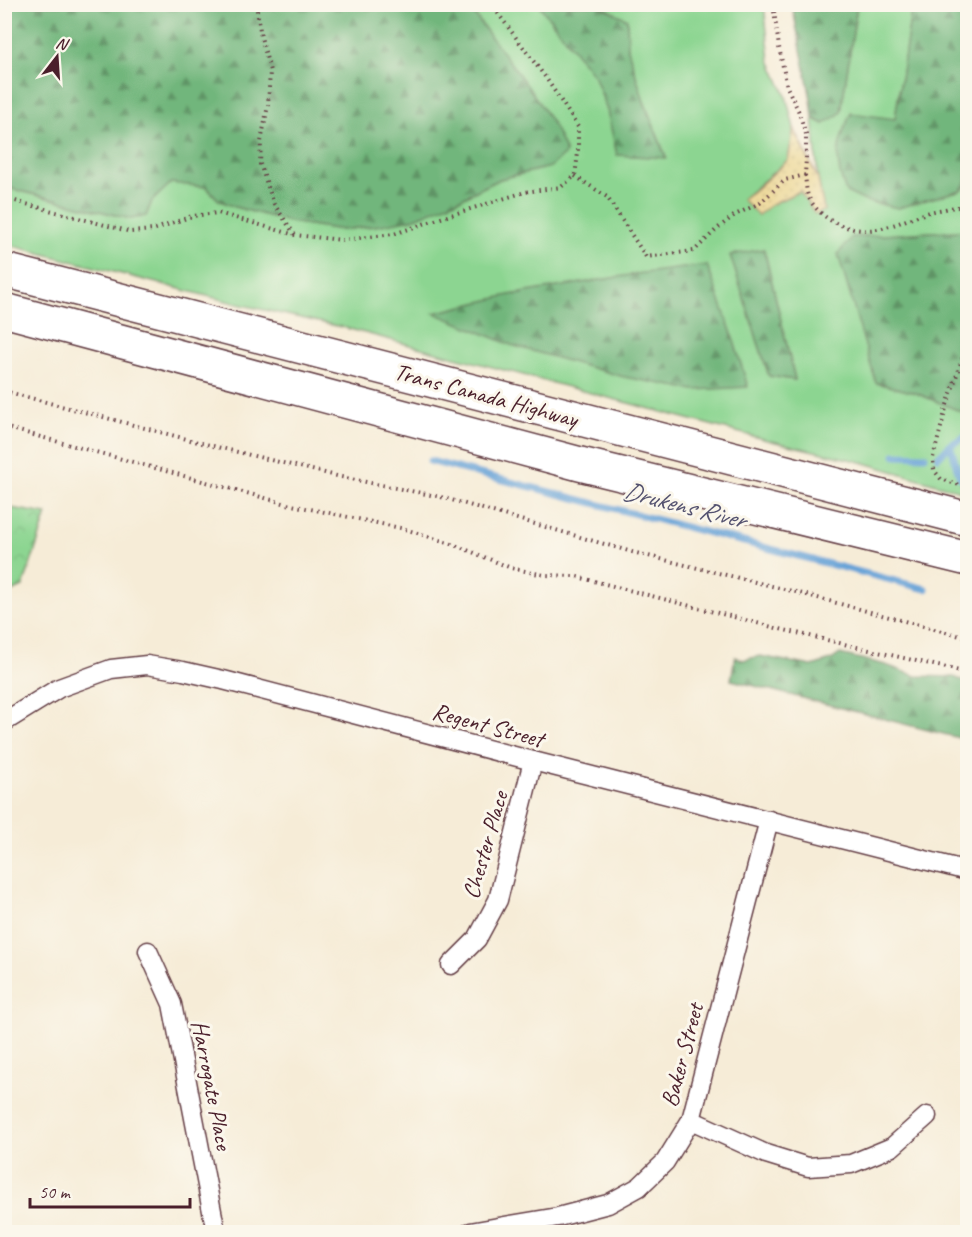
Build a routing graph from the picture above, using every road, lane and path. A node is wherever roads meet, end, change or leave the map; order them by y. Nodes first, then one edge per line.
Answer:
1 (256, 4) edge
2 (773, 4) edge
3 (493, 6) edge
4 (805, 175) junction
5 (575, 176) junction
6 (4, 198) edge
7 (968, 209) edge
8 (295, 235) junction
9 (4, 270) edge
10 (4, 310) edge
11 (968, 341) edge
12 (4, 391) edge
13 (4, 427) edge
14 (968, 488) edge
15 (968, 519) edge
16 (968, 559) edge
17 (968, 638) edge
18 (968, 673) edge
19 (4, 722) edge
20 (533, 761) junction
21 (769, 820) junction
22 (968, 871) edge
23 (148, 951) dead end
24 (451, 966) dead end
25 (927, 1116) dead end
26 (691, 1120) junction
27 (216, 1233) edge
28 (470, 1233) edge

1 - 8 path
2 - 4 path
3 - 5 path
4 - 5 path
4 - 7 path
5 - 8 path
6 - 8 path
9 - 15 highway, Trans Canada Highway
10 - 16 highway, Trans Canada Highway
11 - 14 path
12 - 17 path
13 - 18 path
19 - 20 street, Regent Street
20 - 21 street, Regent Street
20 - 24 street, Chester Place
21 - 22 street, Regent Street
21 - 26 street, Baker Street
23 - 27 street, Harrogate Place
25 - 26 street
26 - 28 street, Baker Street

